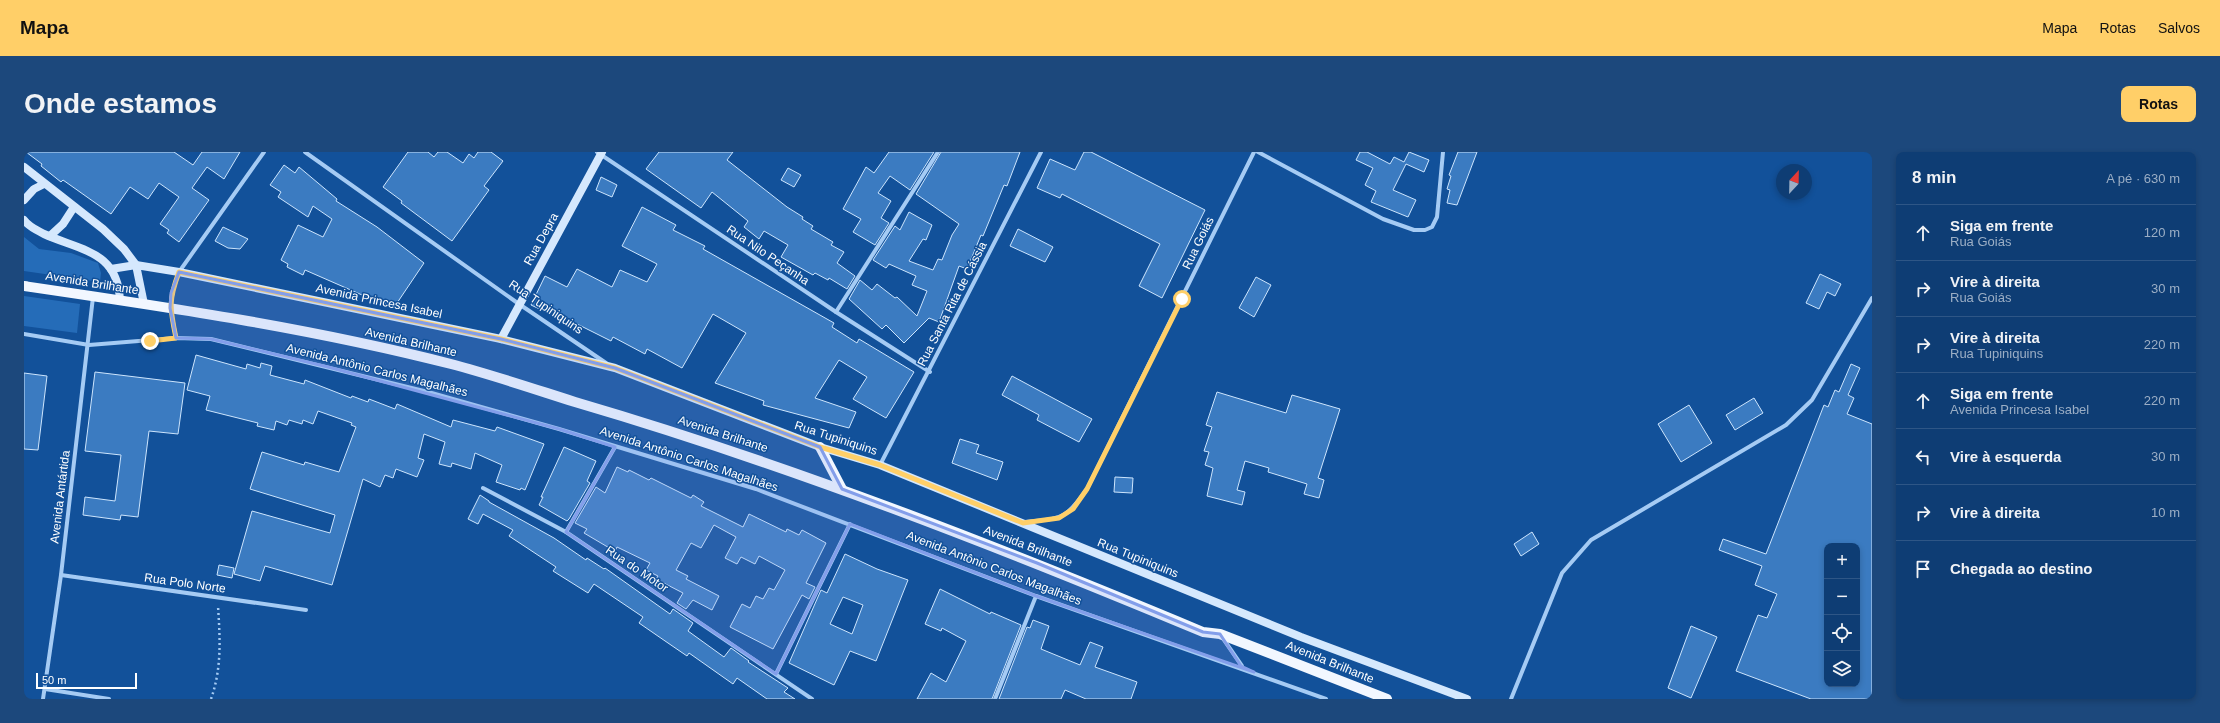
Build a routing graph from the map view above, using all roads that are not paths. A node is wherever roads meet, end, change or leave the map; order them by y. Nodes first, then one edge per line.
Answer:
1 (264, 152) edge
2 (306, 152) edge
3 (938, 152) edge
4 (1041, 152) edge
5 (1254, 152) edge
6 (1258, 152) edge
7 (1443, 152) edge
8 (600, 153) edge
9 (24, 168) edge
10 (44, 184) junction
11 (24, 200) edge
12 (74, 207) junction
13 (24, 220) edge
14 (50, 236) junction
15 (136, 265) junction
16 (111, 268) junction
17 (179, 272) junction
18 (24, 286) edge
19 (93, 297) junction
20 (1872, 298) edge
21 (120, 301) junction
22 (144, 304) junction
23 (519, 304) junction
24 (170, 308) junction
25 (836, 312) junction
26 (24, 334) edge
27 (176, 338) junction
28 (501, 339) junction
29 (89, 345) junction
30 (615, 368) junction
31 (930, 372) junction
32 (615, 447) junction
33 (820, 447) junction
34 (880, 465) junction
35 (483, 488) dead end
36 (842, 489) junction
37 (1023, 523) junction
38 (850, 524) junction
39 (566, 532) junction
40 (61, 575) junction
41 (1036, 596) junction
42 (306, 610) dead end
43 (1220, 634) junction
44 (1254, 672) junction
45 (776, 674) junction
46 (45, 689) junction
47 (43, 699) edge
48 (109, 699) edge
49 (812, 699) edge
50 (995, 699) edge
51 (1326, 699) edge
52 (1387, 699) edge
53 (1467, 699) edge
54 (1512, 699) edge

1 - 17 street
2 - 23 street, Rua Tupiniquins
3 - 25 street
4 - 31 street, Rua Santa Rita de Cássia
5 - 37 street, Rua Goiás
6 - 7 street
8 - 23 street, Rua Depra
8 - 25 street, Rua Nilo Peçanha
9 - 10 street
10 - 11 street
10 - 12 street
12 - 14 street
12 - 15 street
13 - 14 street
14 - 16 street
15 - 16 street, Avenida Princesa Isabel
15 - 17 street, Avenida Princesa Isabel
15 - 22 street
16 - 21 street
17 - 24 street
17 - 28 street, Avenida Princesa Isabel
18 - 19 main road, Avenida Brilhante
19 - 21 main road, Avenida Brilhante
19 - 29 street, Avenida Antártida
20 - 54 street
21 - 22 main road, Avenida Brilhante
22 - 24 main road, Avenida Brilhante
23 - 28 street, Rua Depra
23 - 30 street, Rua Tupiniquins
24 - 27 street
24 - 36 main road, Avenida Brilhante
25 - 31 street, Rua Nilo Peçanha
26 - 29 street, Avenida Antônio Carlos Magalhães
27 - 29 street, Avenida Antônio Carlos Magalhães
27 - 32 street, Avenida Antônio Carlos Magalhães
28 - 30 street, Avenida Princesa Isabel
29 - 40 street, Avenida Antártida
30 - 33 street, Rua Tupiniquins
31 - 34 street, Rua Santa Rita de Cássia
32 - 38 street, Avenida Antônio Carlos Magalhães
32 - 39 street
33 - 34 street, Rua Tupiniquins
33 - 36 main road
34 - 37 street, Rua Tupiniquins
35 - 39 street, Rua do Motor
36 - 43 main road, Avenida Brilhante
37 - 53 street, Rua Tupiniquins
38 - 41 street, Avenida Antônio Carlos Magalhães
38 - 45 street
39 - 45 street, Rua do Motor
40 - 42 street, Rua Polo Norte
40 - 46 street, Avenida Antártida
41 - 44 street, Avenida Antônio Carlos Magalhães
41 - 50 street
43 - 44 street
43 - 52 main road, Avenida Brilhante
44 - 51 street, Avenida Antônio Carlos Magalhães
45 - 49 street, Rua do Motor
46 - 47 street, Avenida Antártida
46 - 48 street

